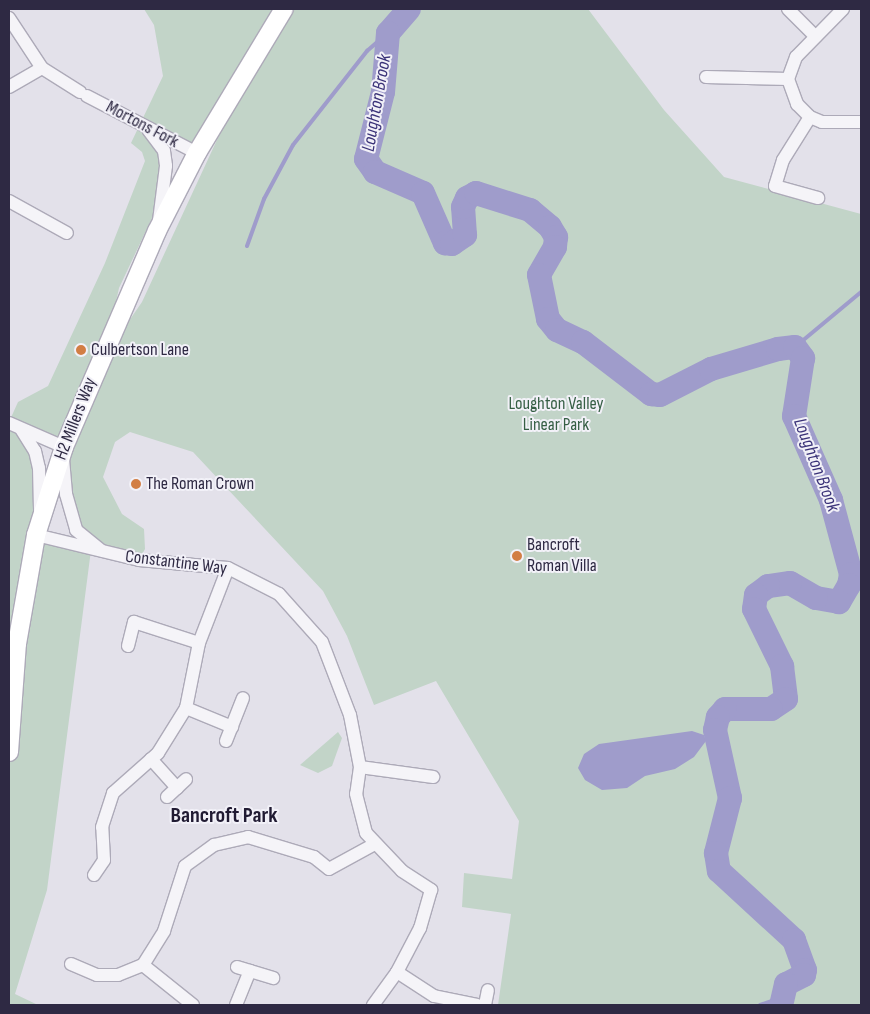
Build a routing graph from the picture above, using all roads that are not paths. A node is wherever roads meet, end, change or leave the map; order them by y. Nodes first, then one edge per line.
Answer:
1 (284, 9) edge
2 (788, 9) edge
3 (843, 9) edge
4 (9, 18) edge
5 (815, 36) junction
6 (42, 68) junction
7 (706, 77) dead end
8 (788, 79) junction
9 (9, 87) edge
10 (810, 117) junction
11 (861, 122) edge
12 (147, 129) junction
13 (197, 153) junction
14 (818, 198) dead end
15 (9, 200) edge
16 (157, 231) junction
17 (66, 233) dead end
18 (9, 424) edge
19 (21, 429) junction
20 (63, 449) junction
21 (38, 528) junction
22 (103, 552) junction
23 (228, 568) junction
24 (199, 643) junction
25 (128, 646) dead end
26 (244, 698) dead end
27 (186, 708) junction
28 (232, 727) junction
29 (226, 741) dead end
30 (9, 752) edge
31 (151, 759) junction
32 (360, 767) junction
33 (433, 777) dead end
34 (186, 779) dead end
35 (373, 845) junction
36 (94, 875) dead end
37 (71, 964) dead end
38 (143, 965) junction
39 (397, 972) junction
40 (273, 978) dead end
41 (488, 990) dead end
42 (193, 1005) edge
43 (236, 1005) edge
44 (373, 1005) edge
45 (477, 1005) edge
46 (485, 1005) edge

1 - 13 street, H2 Millers Way
2 - 5 street
3 - 5 street
4 - 6 street, Mortons Fork
5 - 8 street
6 - 9 street
6 - 12 street, Mortons Fork
7 - 8 street
8 - 10 street
10 - 11 street
10 - 14 street
12 - 13 street, Mortons Fork
12 - 16 street
13 - 16 street, H2 Millers Way
15 - 17 street
16 - 20 street, H2 Millers Way
18 - 19 street
19 - 20 street
19 - 21 street
20 - 21 street, H2 Millers Way
20 - 22 street
21 - 22 street, Constantine Way
21 - 30 street, H2 Millers Way
22 - 23 street, Constantine Way
23 - 24 street
23 - 32 street, Constantine Way
24 - 25 street
24 - 27 street
26 - 28 street
27 - 28 street
27 - 31 street
28 - 29 street
31 - 34 street
31 - 36 street
32 - 33 street
32 - 35 street, Constantine Way
35 - 38 street
35 - 39 street, Constantine Way
37 - 38 street
38 - 42 street
39 - 44 street
39 - 45 street
40 - 43 street
41 - 46 street

